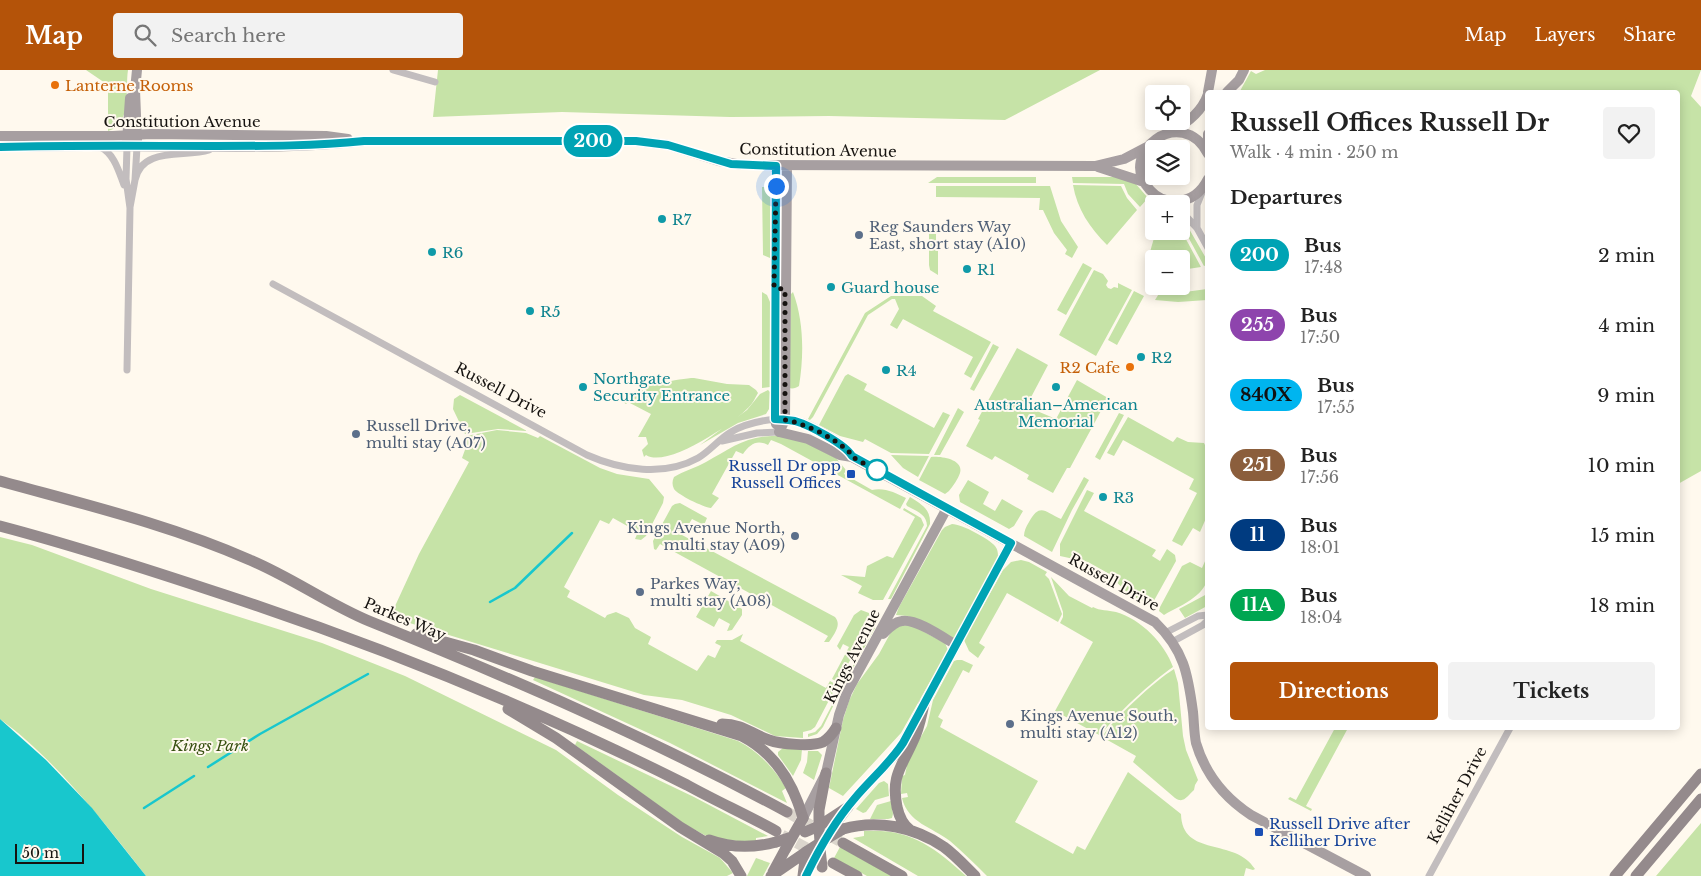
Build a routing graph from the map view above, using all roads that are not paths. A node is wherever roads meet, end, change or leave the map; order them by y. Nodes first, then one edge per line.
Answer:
1 (132, 70) edge
2 (137, 70) edge
3 (393, 70) edge
4 (1212, 70) edge
5 (1244, 70) edge
6 (435, 82) dead end
7 (1209, 90) edge
8 (1229, 90) edge
9 (1205, 100) edge
10 (1167, 133) junction
11 (132, 135) junction
12 (0, 136) edge
13 (1153, 140) edge
14 (364, 141) junction
15 (90, 145) junction
16 (216, 146) junction
17 (0, 147) edge
18 (132, 147) junction
19 (1145, 148) edge
20 (1205, 149) edge
21 (1145, 152) edge
22 (776, 166) junction
23 (787, 166) junction
24 (1095, 166) junction
25 (135, 180) junction
26 (1144, 182) junction
27 (1205, 183) edge
28 (1205, 185) edge
29 (126, 193) junction
30 (1156, 195) edge
31 (1190, 197) edge
32 (130, 208) junction
33 (781, 221) junction
34 (1190, 221) edge
35 (1197, 228) junction
36 (1205, 243) edge
37 (273, 284) dead end
38 (785, 286) junction
39 (774, 287) junction
40 (128, 370) dead end
41 (780, 419) junction
42 (779, 432) junction
43 (722, 441) junction
44 (852, 456) junction
45 (0, 481) edge
46 (947, 508) junction
47 (0, 526) edge
48 (1011, 543) junction
49 (1205, 615) edge
50 (1205, 623) edge
51 (381, 625) junction
52 (1165, 633) junction
53 (1172, 642) junction
54 (874, 643) junction
55 (956, 645) junction
56 (459, 681) junction
57 (924, 704) junction
58 (708, 724) junction
59 (836, 728) junction
60 (1509, 730) edge
61 (826, 773) junction
62 (1701, 774) edge
63 (1701, 799) edge
64 (848, 807) joint
65 (803, 811) junction
66 (787, 812) tunnel mouth
67 (829, 823) junction
68 (912, 830) junction
69 (689, 832) junction
70 (805, 832) junction
71 (792, 837) junction
72 (780, 841) junction
73 (843, 843) tunnel mouth
74 (822, 844) junction
75 (815, 862) edge
76 (741, 876) edge
77 (771, 876) edge
78 (804, 876) edge
79 (857, 876) edge
80 (902, 876) edge
81 (976, 876) edge
82 (1366, 876) edge
83 (1429, 876) edge
84 (1615, 876) edge
85 (1636, 876) edge

1 - 11 street
2 - 11 street
3 - 6 street
4 - 7 street
5 - 8 street
9 - 10 street, Constitution Avenue
10 - 13 street, Constitution Avenue
10 - 20 street
11 - 12 street, Constitution Avenue
11 - 14 street, Constitution Avenue
11 - 18 street
14 - 16 street, Constitution Avenue
14 - 22 street, Constitution Avenue
15 - 17 street, Constitution Avenue
15 - 18 street, Constitution Avenue
15 - 29 street
16 - 18 street, Constitution Avenue
16 - 25 street
18 - 25 street
18 - 29 street
19 - 24 street, Constitution Avenue
21 - 26 street
22 - 23 street, Constitution Avenue
22 - 33 street
23 - 24 street, Constitution Avenue
23 - 33 street
24 - 26 street, Constitution Avenue
25 - 32 street
26 - 30 street
27 - 31 street
28 - 35 street
29 - 32 street
32 - 40 street
33 - 38 street
33 - 39 street
34 - 35 street
35 - 36 street
37 - 43 street, Russell Drive
38 - 39 street
38 - 41 street
39 - 41 street
41 - 42 street
41 - 43 street, Russell Drive
41 - 44 street, Russell Drive
42 - 43 street, Russell Drive
42 - 44 street, Russell Drive
44 - 46 street, Russell Drive
45 - 51 main road, Parkes Way
46 - 48 street, Russell Drive
46 - 54 street, Kings Avenue
47 - 56 main road
48 - 52 street, Russell Drive
48 - 55 street
49 - 52 street
50 - 53 street
51 - 58 main road
51 - 66 main road, Parkes Way
52 - 53 street, Russell Drive
53 - 82 street, Russell Drive
54 - 55 street
54 - 59 street, Kings Avenue
55 - 57 street
56 - 69 main road
56 - 72 main road
57 - 64 street
57 - 68 main road
58 - 59 main road
58 - 65 main road
59 - 61 street, Kings Avenue
60 - 83 street, Kelliher Drive
61 - 65 street, Kings Avenue
61 - 67 main road
62 - 84 main road
63 - 85 main road
64 - 67 main road
65 - 70 main road, bridge
65 - 71 main road, Kings Avenue, bridge
67 - 68 main road
67 - 70 main road, bridge
67 - 74 main road, bridge
67 - 74 main road, bridge
68 - 81 main road
69 - 72 main road
69 - 76 main road
70 - 71 main road, bridge
70 - 75 main road
71 - 72 main road, Kings Avenue, bridge
72 - 77 main road, Kings Avenue
73 - 80 main road
74 - 75 main road, bridge
74 - 75 main road, bridge
75 - 77 main road
75 - 78 main road
75 - 79 main road

